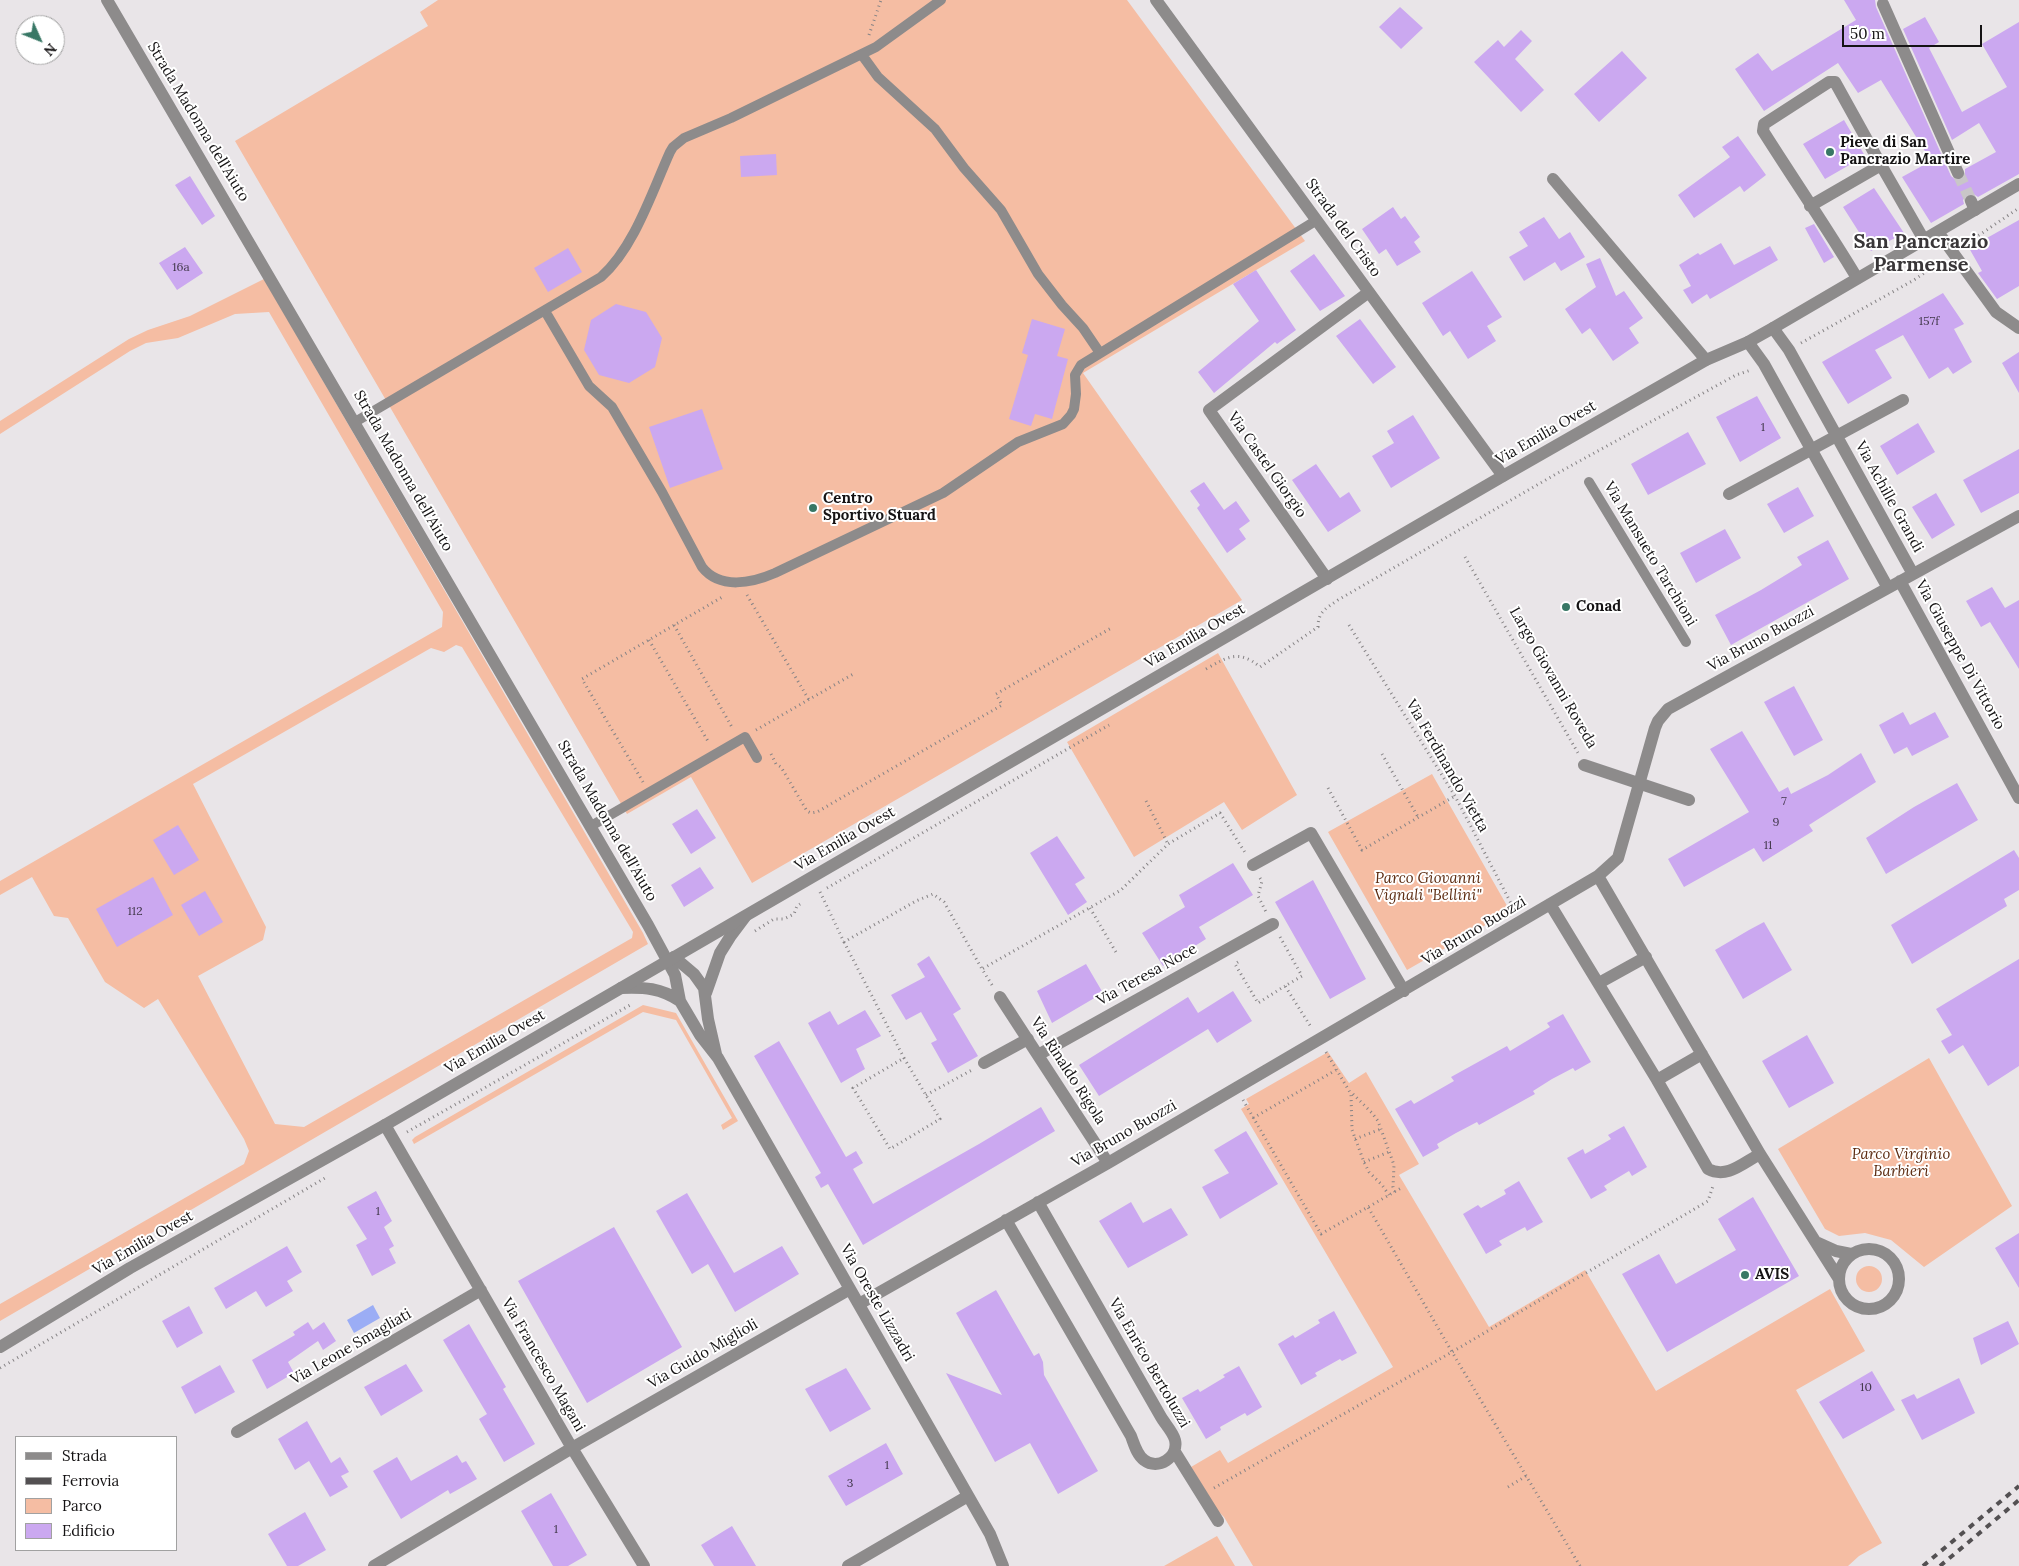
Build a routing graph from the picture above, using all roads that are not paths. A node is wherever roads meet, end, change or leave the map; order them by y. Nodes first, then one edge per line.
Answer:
1 (108, 0) edge
2 (941, 0) edge
3 (1156, 0) edge
4 (1883, 4) dead end
5 (865, 53) junction
6 (1881, 165) junction
7 (1958, 173) tunnel mouth
8 (1553, 179) dead end
9 (2019, 184) edge
10 (1810, 206) junction
11 (1316, 220) junction
12 (1938, 232) junction
13 (1924, 240) junction
14 (1857, 278) junction
15 (1370, 292) junction
16 (545, 311) junction
17 (1772, 328) junction
18 (2019, 328) edge
19 (1748, 342) junction
20 (1100, 353) junction
21 (1706, 360) junction
22 (1903, 400) dead end
23 (355, 422) junction
24 (1836, 436) junction
25 (1812, 449) junction
26 (1503, 476) junction
27 (1589, 482) dead end
28 (1729, 494) dead end
29 (2019, 516) edge
30 (1913, 574) junction
31 (1326, 578) junction
32 (1900, 581) junction
33 (1888, 588) junction
34 (1686, 642) dead end
35 (757, 758) dead end
36 (1584, 764) road end
37 (1639, 784) junction
38 (2019, 798) edge
39 (1690, 800) dead end
40 (591, 826) junction
41 (1253, 866) dead end
42 (1598, 876) junction
43 (1550, 904) junction
44 (750, 913) junction
45 (1273, 924) dead end
46 (1646, 957) junction
47 (671, 959) junction
48 (1599, 983) junction
49 (621, 988) junction
50 (1404, 991) junction
51 (706, 993) junction
52 (1000, 997) dead end
53 (680, 1001) junction
54 (1028, 1039) junction
55 (1702, 1054) junction
56 (1038, 1055) junction
57 (718, 1058) junction
58 (984, 1063) road end
59 (1657, 1080) junction
60 (385, 1125) junction
61 (1760, 1154) junction
62 (1108, 1163) junction
63 (1038, 1202) junction
64 (1006, 1220) junction
65 (1816, 1242) junction
66 (1851, 1254) junction
67 (1839, 1279) junction
68 (850, 1288) junction
69 (481, 1290) junction
70 (858, 1304) junction
71 (0, 1347) edge
72 (237, 1432) dead end
73 (572, 1448) junction
74 (1175, 1452) junction
75 (968, 1496) junction
76 (1218, 1521) dead end
77 (374, 1566) edge
78 (644, 1566) edge
79 (848, 1566) edge
80 (1003, 1566) edge

1 - 23 street, Strada Madonna dell'Aiuto
2 - 5 lane
3 - 11 street, Strada del Cristo
4 - 7 street
5 - 16 lane
5 - 20 lane
6 - 10 street
6 - 10 street
6 - 13 street
8 - 21 street
9 - 12 street, Via Emilia Ovest
10 - 14 street
11 - 15 street, Strada del Cristo
11 - 20 lane
12 - 13 street, Via Emilia Ovest
12 - 18 street
13 - 14 street, Via Emilia Ovest
14 - 17 street, Via Emilia Ovest
15 - 26 street, Strada del Cristo
15 - 31 street, Via Castel Giorgio
16 - 20 lane
16 - 23 lane
17 - 19 street, Via Emilia Ovest
17 - 24 street, Via Achille Grandi
19 - 21 street, Via Emilia Ovest
19 - 25 street
21 - 26 street, Via Emilia Ovest
22 - 24 street, Via Achille Grandi
23 - 40 street, Strada Madonna dell'Aiuto
24 - 25 street, Via Achille Grandi
24 - 30 street, Via Achille Grandi
25 - 28 street, Via Achille Grandi
25 - 33 street
26 - 31 street, Via Emilia Ovest
27 - 34 lane, Via Mansueto Tarchioni
29 - 30 street, Via Bruno Buozzi
30 - 32 street, Via Bruno Buozzi
31 - 44 street, Via Emilia Ovest
32 - 33 street, Via Bruno Buozzi
32 - 38 street, Via Giuseppe Di Vittorio
33 - 37 street, Via Bruno Buozzi
35 - 40 lane
36 - 37 street, Largo Giovanni Roveda
37 - 39 street, Largo Giovanni Roveda
37 - 42 street, Via Bruno Buozzi
40 - 47 street, Strada Madonna dell'Aiuto
41 - 50 street
42 - 43 street, Via Bruno Buozzi
42 - 46 street
43 - 48 street
43 - 50 street, Via Bruno Buozzi
44 - 47 street, Via Emilia Ovest
44 - 51 street, Via Oreste Lizzadri
45 - 56 street, Via Teresa Noce
46 - 48 street
46 - 55 street
47 - 49 street, Via Emilia Ovest
47 - 51 street, Via Oreste Lizzadri
47 - 53 street, Via Oreste Lizzadri
48 - 59 street
49 - 53 street
49 - 60 street, Via Emilia Ovest
50 - 62 street, Via Bruno Buozzi
51 - 57 street, Via Oreste Lizzadri
52 - 54 street, Via Rinaldo Rigola
53 - 57 street, Via Oreste Lizzadri
54 - 56 street, Via Rinaldo Rigola
54 - 58 street
55 - 59 street
55 - 61 street
56 - 62 street, Via Rinaldo Rigola
57 - 68 street, Via Oreste Lizzadri
59 - 61 street
60 - 69 street, Via Francesco Magani
60 - 71 street, Via Emilia Ovest
61 - 65 street
62 - 63 street, Via Bruno Buozzi
63 - 64 street, Via Bruno Buozzi
63 - 74 street, Via Enrico Bertoluzzi
64 - 70 street, Via Bruno Buozzi
64 - 74 street, Via Enrico Bertoluzzi
65 - 66 street
65 - 67 street
66 - 67 street
66 - 67 street
68 - 70 street, Via Oreste Lizzadri
68 - 73 street, Via Guido Miglioli
69 - 72 street, Via Leone Smagliati
69 - 73 street, Via Francesco Magani
70 - 75 street, Via Oreste Lizzadri
73 - 77 street, Via Francesco Magani
73 - 78 street
74 - 76 street
75 - 79 street
75 - 80 street, Via Oreste Lizzadri

